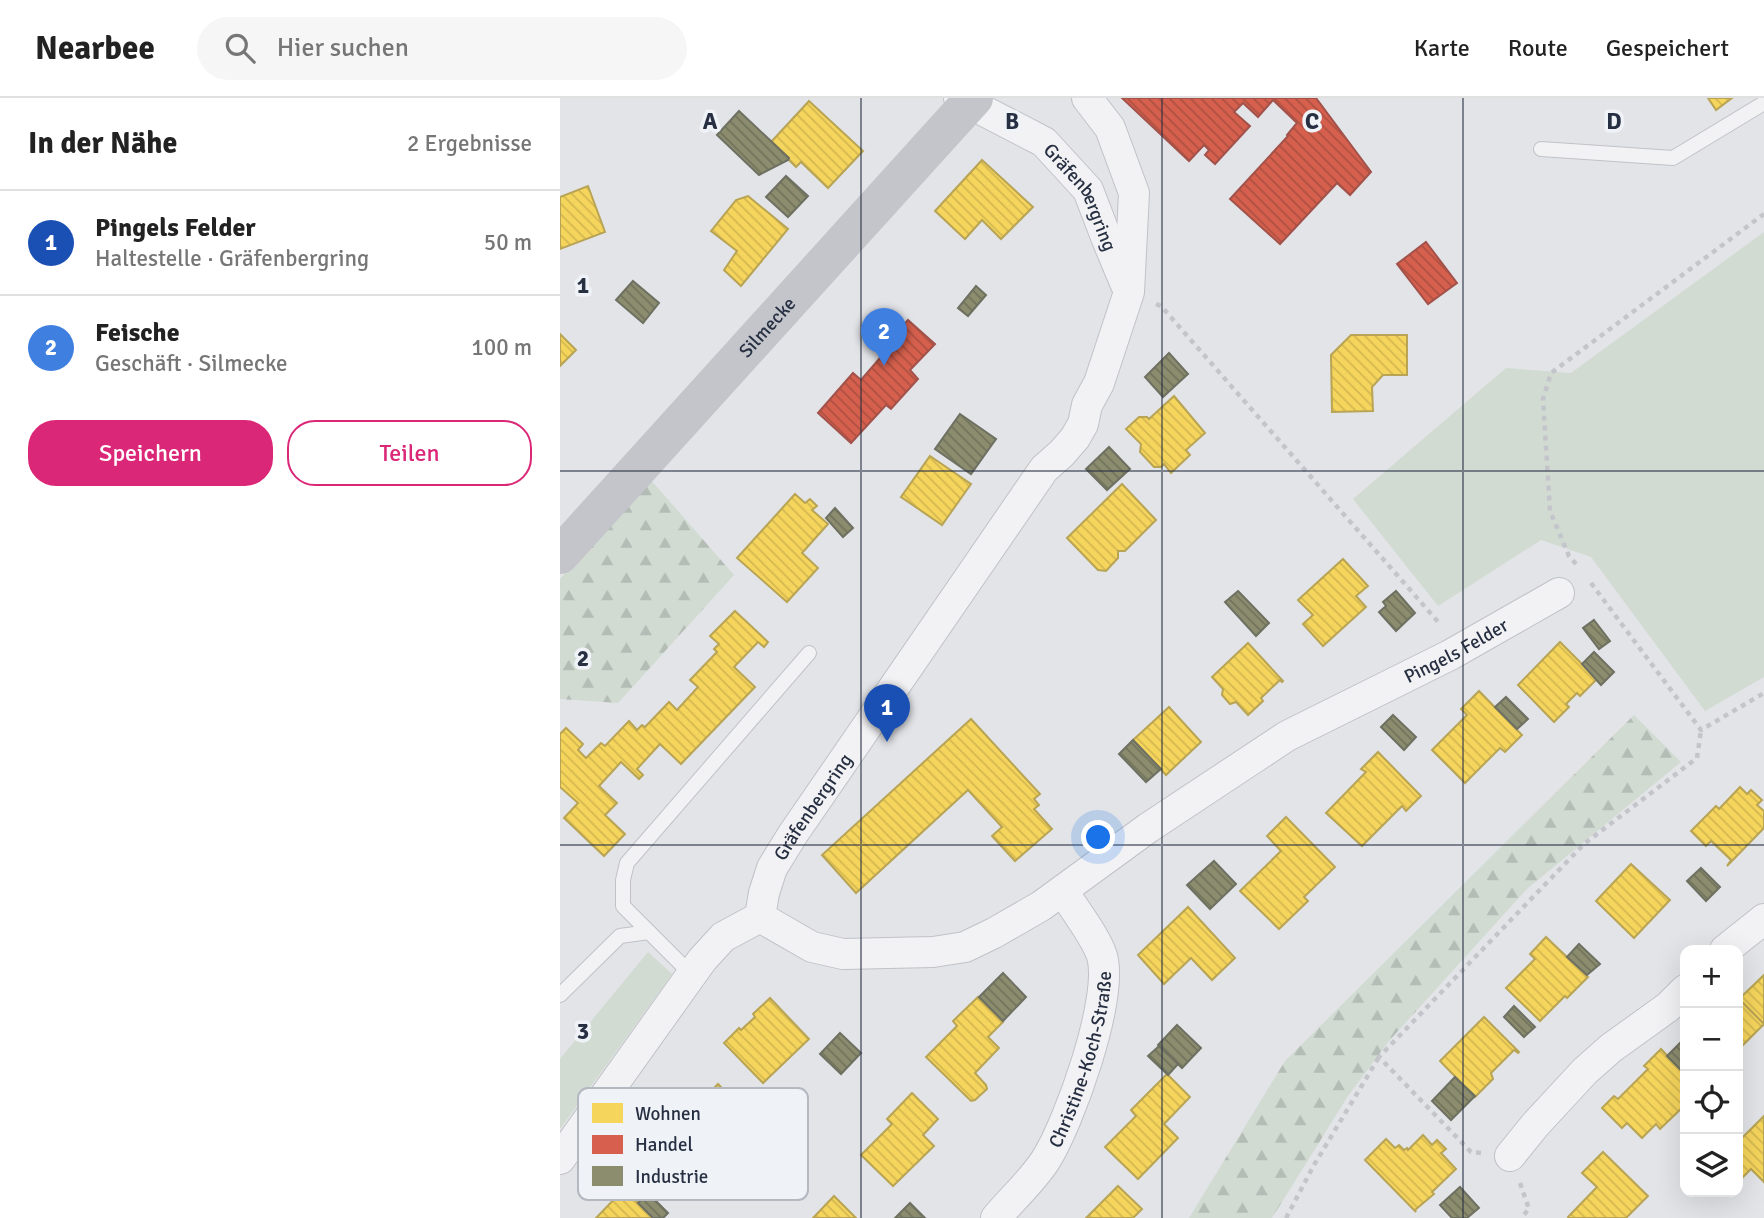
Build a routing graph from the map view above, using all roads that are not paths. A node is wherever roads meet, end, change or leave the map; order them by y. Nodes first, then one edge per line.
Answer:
1 (1087, 98) edge
2 (968, 99) edge
3 (1764, 103) edge
4 (1541, 149) dead end
5 (1129, 292) junction
6 (560, 555) edge
7 (1559, 593) road end
8 (809, 653) dead end
9 (1063, 891) junction
10 (760, 916) junction
11 (1764, 919) edge
12 (649, 932) junction
13 (1731, 945) edge
14 (692, 975) junction
15 (560, 995) edge
16 (1680, 995) edge
17 (611, 1088) edge
18 (578, 1134) edge
19 (1510, 1156) road end
20 (560, 1159) edge
21 (996, 1218) edge

1 - 5 street, Gräfenbergring
2 - 5 street, Gräfenbergring
2 - 6 main road, Silmecke
3 - 4 lane
5 - 10 street, Gräfenbergring
7 - 9 street, Pingels Felder
8 - 12 lane
9 - 10 street, Pingels Felder
9 - 21 street, Christine-Koch-Straße
10 - 14 street
11 - 13 street
12 - 14 lane
12 - 15 lane
14 - 17 street
16 - 19 street
18 - 20 street

